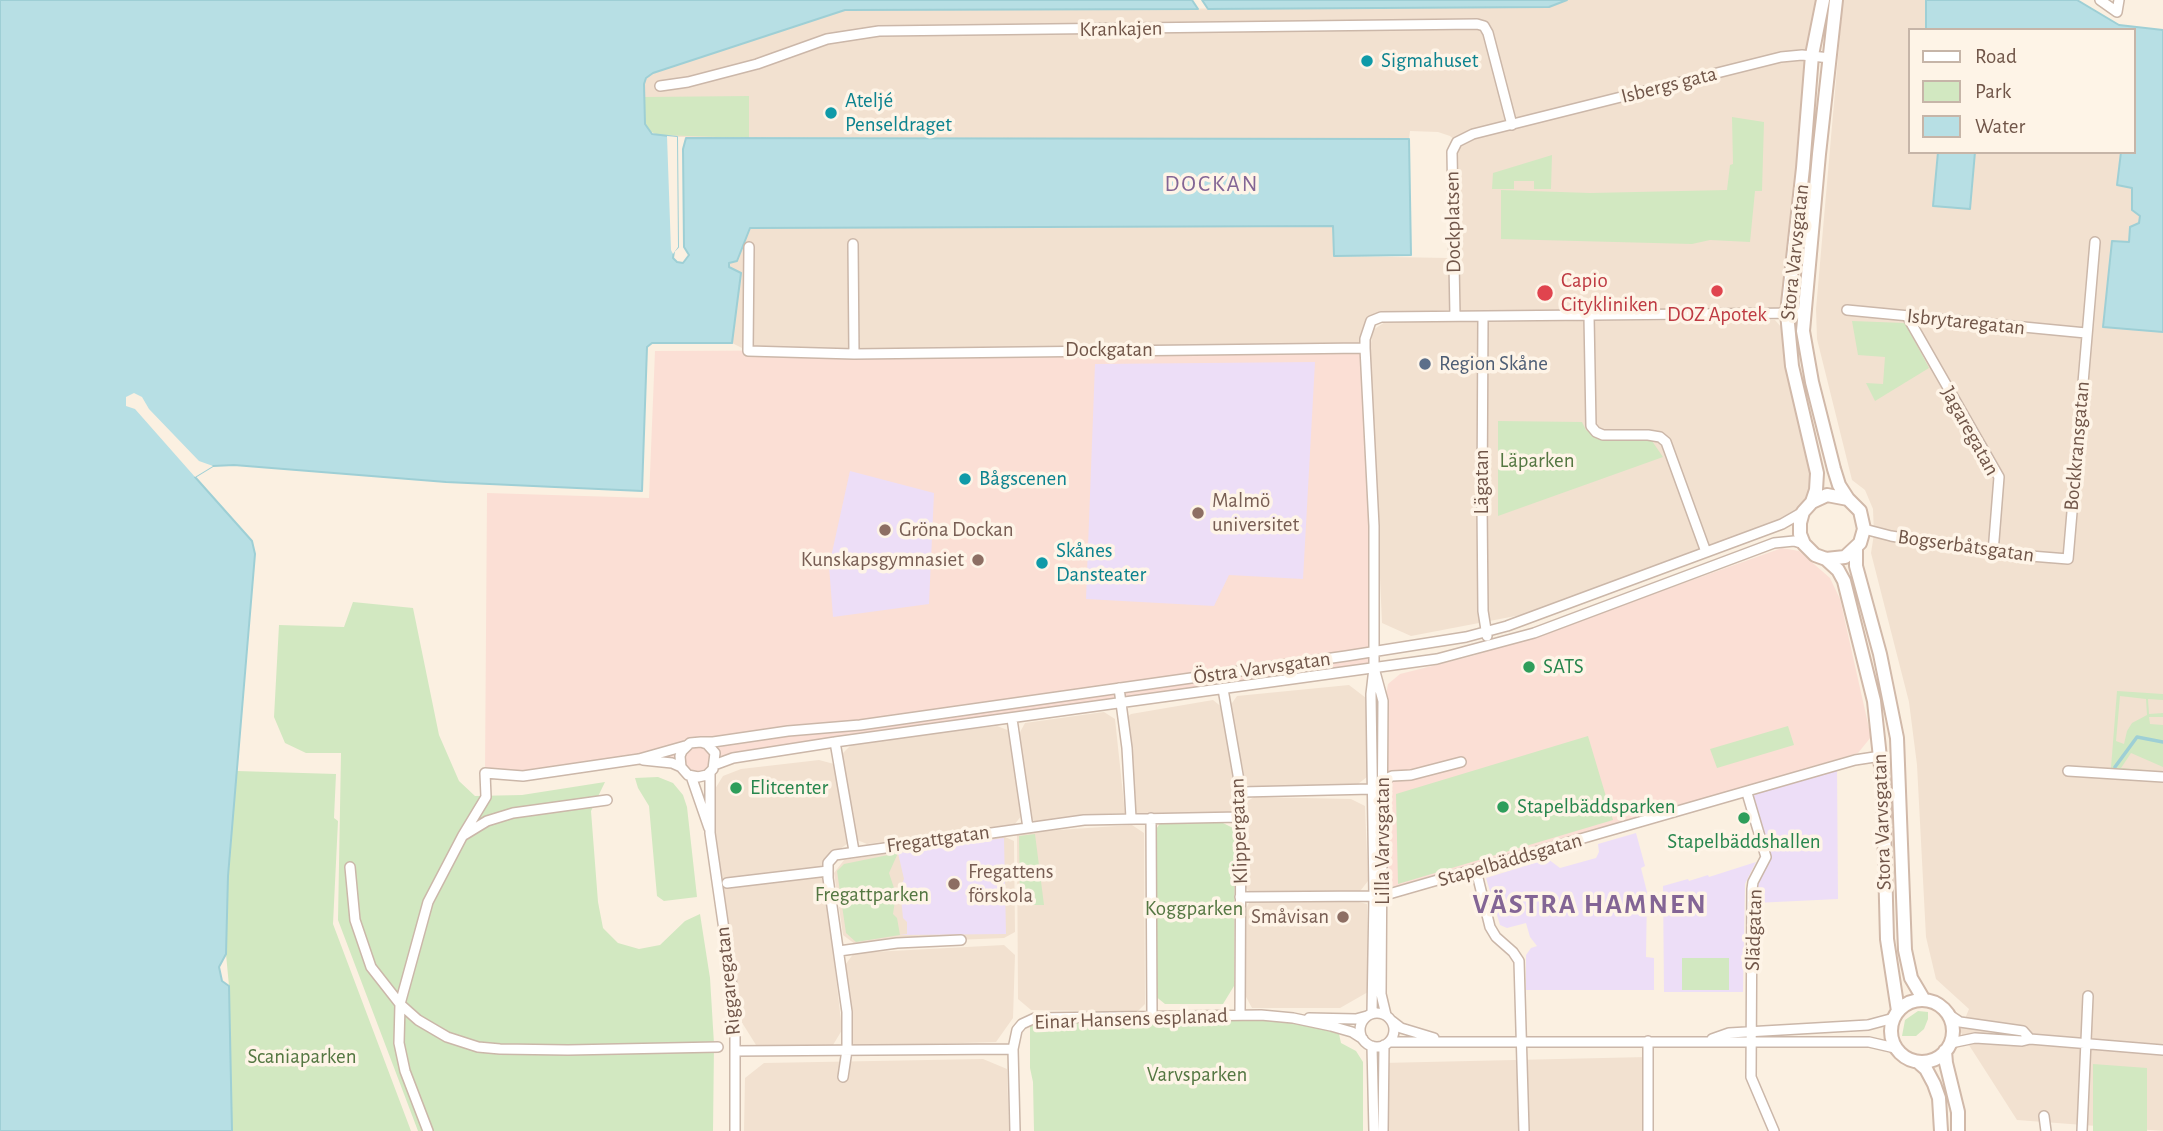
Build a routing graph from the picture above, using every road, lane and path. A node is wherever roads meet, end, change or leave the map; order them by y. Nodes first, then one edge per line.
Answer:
1 (1823, 0) edge
2 (1836, 0) edge
3 (2099, 0) edge
4 (2119, 0) edge
5 (1812, 55) junction
6 (1829, 58) junction
7 (660, 86) dead end
8 (1511, 126) junction
9 (2095, 242) dead end
10 (853, 244) dead end
11 (750, 247) dead end
12 (1847, 310) dead end
13 (1787, 313) junction
14 (1804, 313) junction
15 (1455, 316) junction
16 (1590, 316) junction
17 (1907, 316) junction
18 (1483, 317) junction
19 (2086, 333) junction
20 (1365, 348) junction
21 (854, 354) junction
22 (1848, 499) junction
23 (1808, 507) junction
24 (1864, 529) junction
25 (1804, 544) junction
26 (1856, 548) junction
27 (1706, 552) junction
28 (1993, 554) junction
29 (1826, 559) junction
30 (2068, 559) joint
31 (1486, 633) junction
32 (1490, 646) junction
33 (1375, 651) junction
34 (1374, 668) junction
35 (1119, 688) junction
36 (1223, 689) junction
37 (1122, 703) junction
38 (1012, 719) junction
39 (701, 741) junction
40 (835, 743) junction
41 (685, 746) junction
42 (1881, 756) junction
43 (639, 759) junction
44 (1461, 762) dead end
45 (681, 767) junction
46 (712, 769) junction
47 (2068, 771) dead end
48 (691, 776) junction
49 (2163, 777) edge
50 (1383, 780) junction
51 (1372, 789) junction
52 (1241, 792) junction
53 (1747, 793) junction
54 (607, 800) dead end
55 (1241, 817) junction
56 (1131, 818) junction
57 (1152, 818) junction
58 (1028, 828) junction
59 (710, 832) junction
60 (463, 835) junction
61 (854, 851) junction
62 (351, 867) dead end
63 (1476, 870) junction
64 (828, 871) junction
65 (727, 883) dead end
66 (1378, 896) junction
67 (1241, 897) junction
68 (961, 940) dead end
69 (839, 951) junction
70 (2088, 996) dead end
71 (1924, 1000) junction
72 (400, 1004) junction
73 (1948, 1014) junction
74 (1240, 1015) junction
75 (1369, 1015) junction
76 (1896, 1015) junction
77 (1152, 1016) junction
78 (1388, 1017) junction
79 (1293, 1018) junction
80 (1751, 1031) junction
81 (1363, 1039) junction
82 (2029, 1039) junction
83 (1520, 1040) junction
84 (1445, 1041) junction
85 (1648, 1041) junction
86 (1704, 1041) junction
87 (1751, 1042) junction
88 (1387, 1043) junction
89 (2085, 1044) junction
90 (1372, 1046) junction
91 (719, 1047) dead end
92 (1948, 1047) junction
93 (1895, 1048) junction
94 (1013, 1049) junction
95 (847, 1050) junction
96 (2163, 1050) edge
97 (735, 1051) junction
98 (1918, 1062) junction
99 (843, 1077) dead end
100 (2044, 1116) dead end
101 (428, 1131) edge
102 (735, 1131) edge
103 (1015, 1131) edge
104 (1374, 1131) edge
105 (1383, 1131) edge
106 (1524, 1131) edge
107 (1648, 1131) edge
108 (1774, 1131) edge
109 (1941, 1131) edge
110 (1958, 1131) edge
111 (2046, 1131) edge
112 (2082, 1131) edge

1 - 5 street, Stora Varvsgatan
2 - 6 street, Stora Varvsgatan
3 - 4 street
5 - 6 street, Isbergs gata
5 - 8 street, Isbergs gata
5 - 13 street, Stora Varvsgatan
6 - 14 street, Stora Varvsgatan
7 - 8 street, Krankajen
8 - 15 street, Dockplatsen
9 - 19 street, Bockkransgatan
10 - 21 street
11 - 21 street, Dockgatan
12 - 17 street, Isbrytaregatan
13 - 14 street
13 - 16 street
13 - 23 street, Stora Varvsgatan
14 - 22 street, Stora Varvsgatan
15 - 18 street
15 - 20 street, Lilla Varvsgatan
16 - 18 street
16 - 27 street
17 - 19 street, Isbrytaregatan
17 - 28 street, Jagaregatan
18 - 31 street, Lägatan
19 - 30 street, Bockkransgatan
20 - 21 street, Dockgatan
20 - 33 street, Lilla Varvsgatan
22 - 23 street
22 - 24 street, Stora Varvsgatan
23 - 25 street, Stora Varvsgatan
23 - 27 street, Östra Varvsgatan
24 - 26 street
24 - 28 street, Bogserbåtsgatan
25 - 29 street, Stora Varvsgatan
25 - 32 street, Östra Varvsgatan
26 - 29 street
26 - 71 street, Stora Varvsgatan
27 - 31 street, Östra Varvsgatan
28 - 30 street, Bogserbåtsgatan
29 - 42 street, Stora Varvsgatan
31 - 32 street, Lägatan
31 - 33 street, Östra Varvsgatan
32 - 34 street, Östra Varvsgatan
33 - 34 street, Lilla Varvsgatan
33 - 35 street, Östra Varvsgatan
34 - 36 street, Östra Varvsgatan
34 - 50 street, Lilla Varvsgatan
34 - 51 street, Lilla Varvsgatan
35 - 37 street
35 - 39 street, Östra Varvsgatan
36 - 37 street, Östra Varvsgatan
36 - 52 street, Klippergatan
37 - 38 street, Östra Varvsgatan
37 - 56 street
38 - 40 street, Östra Varvsgatan
38 - 58 street
39 - 41 street
39 - 46 street
40 - 46 street, Östra Varvsgatan
40 - 61 street
41 - 43 street
41 - 45 street
42 - 53 street, Stapelbäddsgatan
42 - 76 street, Stora Varvsgatan
43 - 45 street
43 - 60 street
44 - 50 street
45 - 48 street
46 - 48 street
46 - 59 street, Riggaregatan
47 - 49 street
48 - 59 street, Riggaregatan
50 - 51 street
50 - 66 street, Lilla Varvsgatan
51 - 52 street
51 - 66 street, Lilla Varvsgatan
52 - 55 street, Klippergatan
53 - 63 street, Stapelbäddsgatan
53 - 80 street, Slädgatan
54 - 60 street
55 - 57 street, Fregattgatan
55 - 67 street, Klippergatan
56 - 57 street, Fregattgatan
56 - 58 street, Fregattgatan
57 - 77 street
58 - 61 street, Fregattgatan
59 - 97 street, Riggaregatan
60 - 72 street
61 - 64 street, Fregattgatan
62 - 72 street
63 - 66 street, Stapelbäddsgatan
63 - 83 street
64 - 65 street
64 - 69 street
66 - 67 street, Stapelbäddsgatan
66 - 75 street, Lilla Varvsgatan
66 - 78 street, Lilla Varvsgatan
67 - 74 street, Klippergatan
68 - 69 street
69 - 95 street
70 - 89 street
71 - 73 street
71 - 76 street
72 - 91 street
72 - 101 street
73 - 82 street
73 - 92 street
74 - 77 street, Einar Hansens esplanad
74 - 79 street, Einar Hansens esplanad
75 - 78 street
75 - 79 street, Einar Hansens esplanad
75 - 81 street
76 - 80 street
76 - 93 street, Stora Varvsgatan
77 - 94 street, Einar Hansens esplanad
78 - 84 street
78 - 88 street
79 - 81 street, Einar Hansens esplanad
80 - 86 street
80 - 87 street
81 - 90 street
82 - 89 street
82 - 92 street
83 - 84 street
83 - 85 street
83 - 106 street
84 - 88 street
85 - 86 street
85 - 107 street
86 - 87 street
87 - 93 street
87 - 108 street
88 - 90 street
88 - 105 street
89 - 96 street
89 - 112 street
90 - 104 street
92 - 98 street
92 - 110 street
93 - 98 street
94 - 95 street, Einar Hansens esplanad
94 - 103 street
95 - 97 street, Einar Hansens esplanad
95 - 99 street
97 - 102 street, Riggaregatan
98 - 109 street
100 - 111 street

